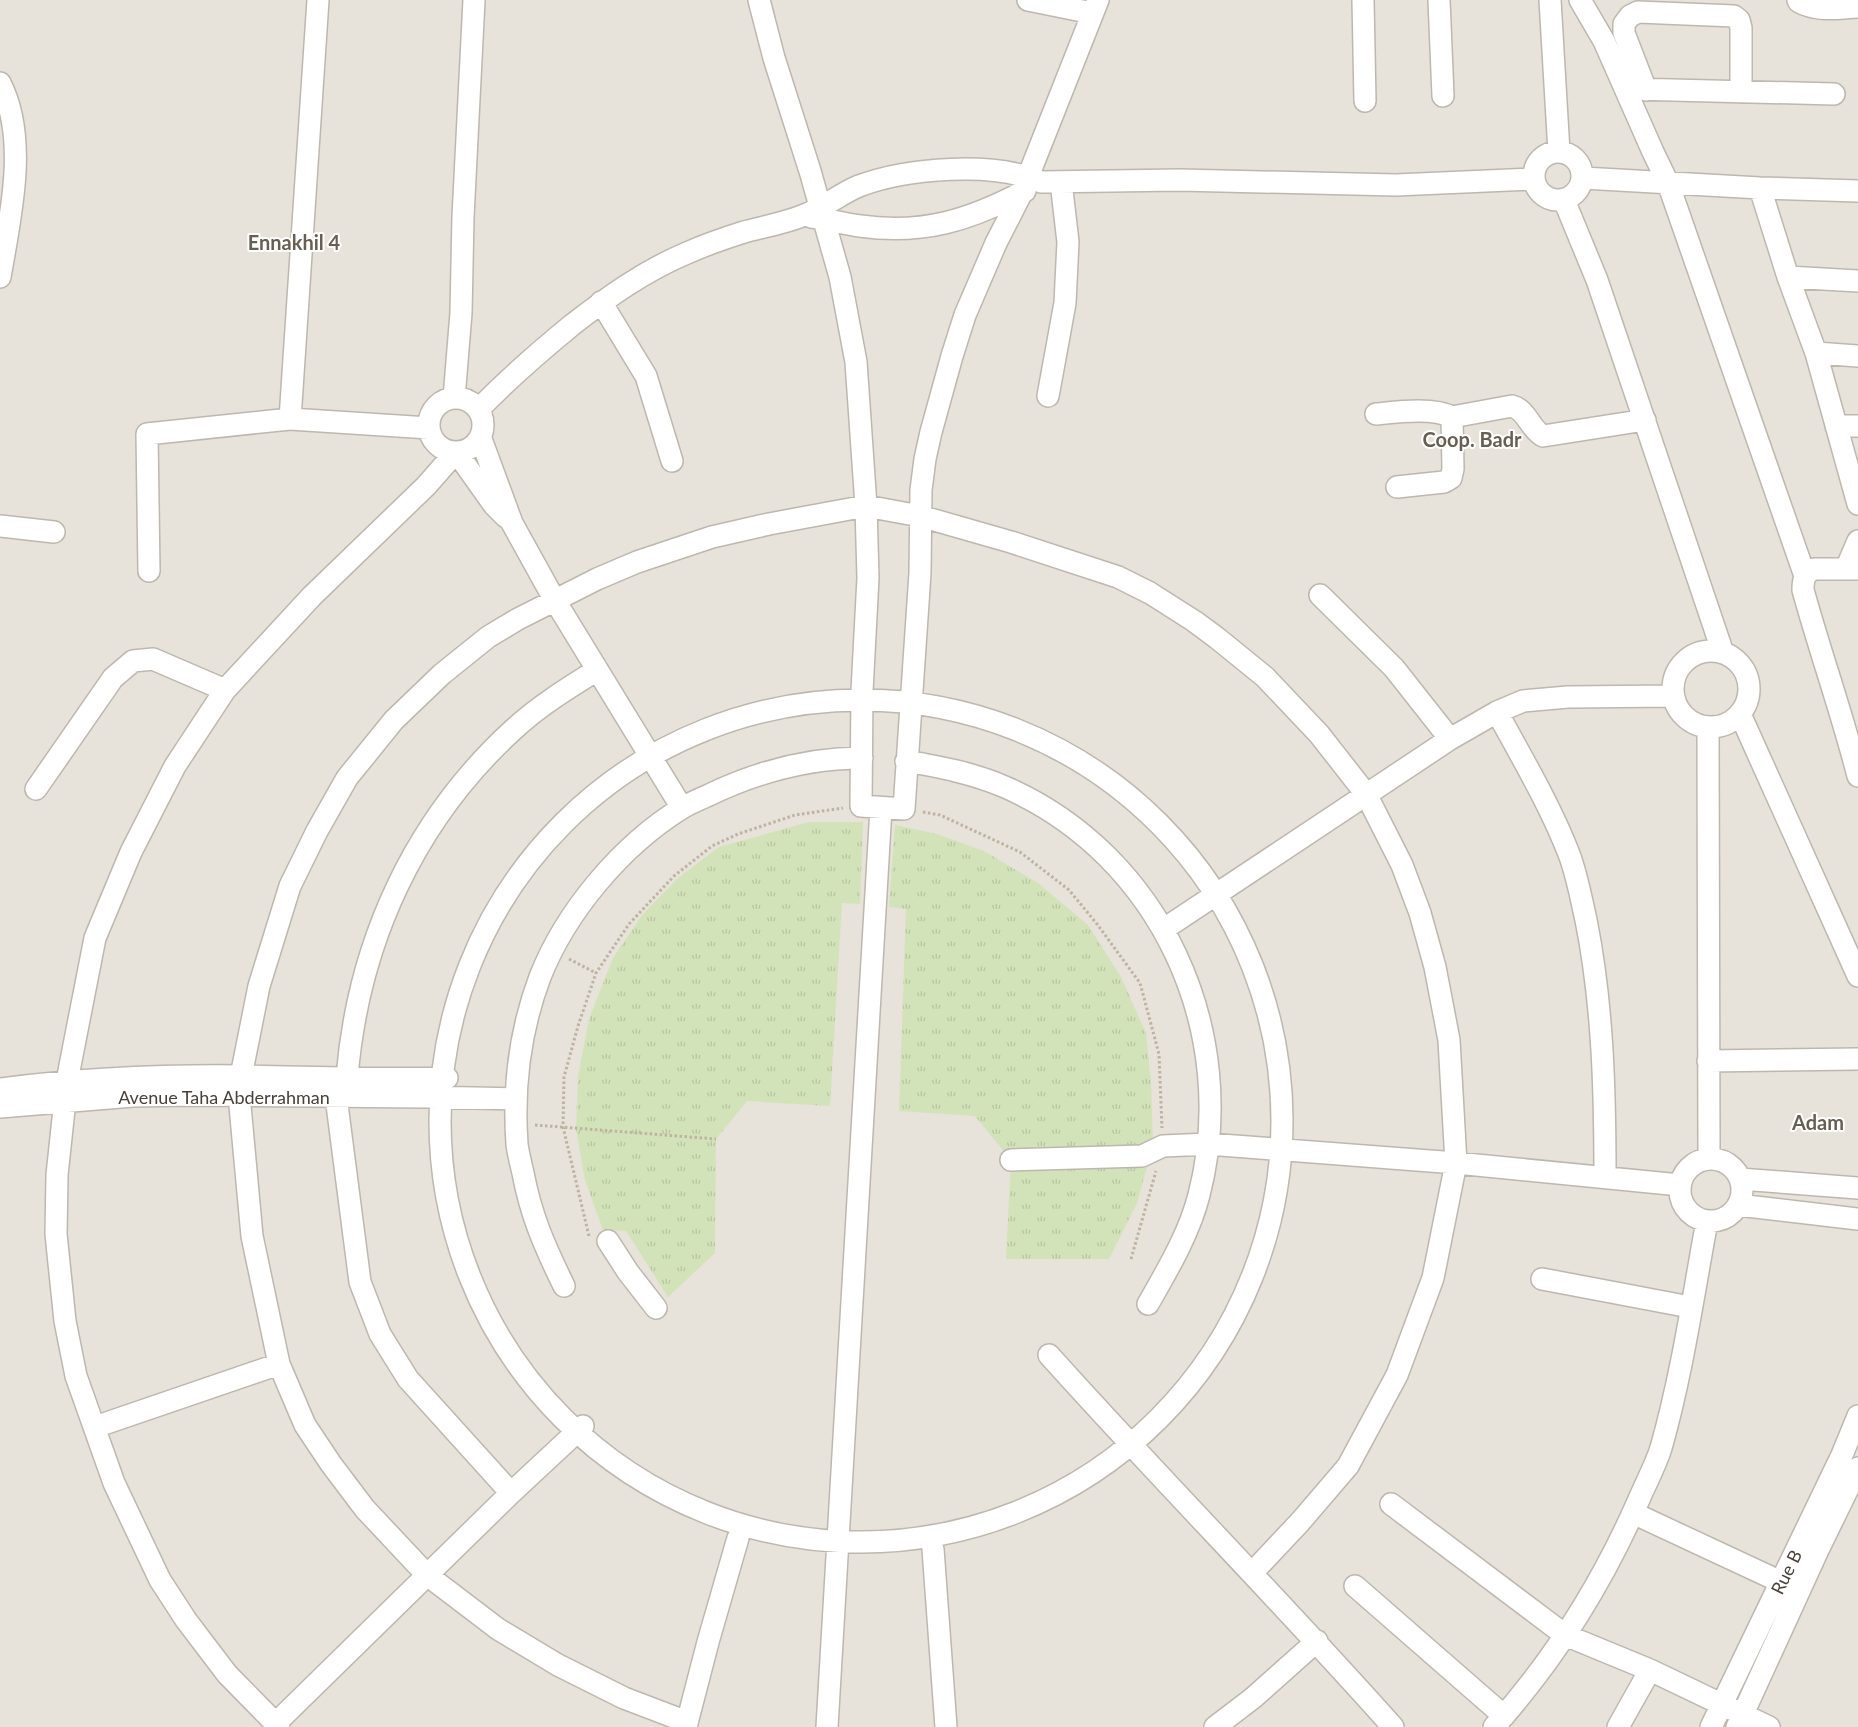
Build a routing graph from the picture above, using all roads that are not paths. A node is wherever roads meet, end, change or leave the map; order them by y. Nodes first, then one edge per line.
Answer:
1 (318, 0) edge
2 (474, 0) edge
3 (759, 0) edge
4 (1028, 0) edge
5 (1363, 0) edge
6 (1439, 0) edge
7 (1550, 0) edge
8 (1580, 0) edge
9 (1798, 0) edge
10 (1095, 6) edge
11 (1858, 7) edge
12 (0, 83) edge
13 (1635, 90) junction
14 (1741, 92) junction
15 (1834, 94) dead end
16 (1443, 96) dead end
17 (1365, 101) dead end
18 (6, 121) edge
19 (1559, 152) junction
20 (1583, 178) junction
21 (1534, 179) junction
22 (1038, 183) junction
23 (1668, 183) junction
24 (1760, 188) junction
25 (1858, 191) edge
26 (1564, 200) junction
27 (816, 214) junction
28 (0, 277) edge
29 (1788, 277) junction
30 (1858, 281) edge
31 (601, 302) junction
32 (1816, 353) junction
33 (1858, 356) edge
34 (1048, 396) dead end
35 (454, 398) junction
36 (479, 409) junction
37 (1376, 414) dead end
38 (1452, 417) junction
39 (290, 419) junction
40 (1645, 420) junction
41 (1836, 426) junction
42 (1858, 426) edge
43 (429, 428) junction
44 (481, 438) junction
45 (456, 453) junction
46 (672, 461) dead end
47 (1398, 487) dead end
48 (1858, 504) edge
49 (866, 506) junction
50 (920, 516) junction
51 (512, 522) junction
52 (0, 526) edge
53 (54, 532) dead end
54 (1858, 541) edge
55 (1852, 569) edge
56 (149, 570) dead end
57 (1805, 576) junction
58 (1320, 595) dead end
59 (554, 599) junction
60 (1723, 653) junction
61 (597, 670) junction
62 (225, 690) junction
63 (862, 691) junction
64 (912, 696) junction
65 (1673, 696) junction
66 (1497, 712) junction
67 (1740, 714) junction
68 (1708, 728) junction
69 (1450, 738) junction
70 (647, 752) junction
71 (862, 758) junction
72 (906, 762) junction
73 (1858, 776) edge
74 (36, 789) dead end
75 (1366, 794) junction
76 (871, 807) junction
77 (682, 808) junction
78 (1214, 895) junction
79 (1164, 929) junction
80 (1858, 976) edge
81 (1858, 1059) edge
82 (1708, 1061) junction
83 (347, 1077) junction
84 (240, 1086) junction
85 (448, 1088) junction
86 (0, 1089) edge
87 (66, 1091) junction
88 (336, 1097) junction
89 (516, 1099) junction
90 (0, 1107) edge
91 (1208, 1144) junction
92 (1275, 1148) junction
93 (1709, 1159) junction
94 (1011, 1160) dead end
95 (1456, 1163) junction
96 (1605, 1177) junction
97 (1740, 1179) junction
98 (1680, 1185) junction
99 (1858, 1188) edge
100 (1738, 1205) junction
101 (1858, 1220) edge
102 (1707, 1221) junction
103 (608, 1241) road end
104 (1542, 1279) dead end
105 (564, 1286) dead end
106 (1148, 1304) dead end
107 (1690, 1307) junction
108 (656, 1308) dead end
109 (1049, 1355) dead end
110 (279, 1364) junction
111 (1858, 1416) edge
112 (583, 1426) junction
113 (95, 1427) junction
114 (1128, 1442) junction
115 (1858, 1468) edge
116 (511, 1493) junction
117 (1392, 1504) dead end
118 (1633, 1513) junction
119 (738, 1538) junction
120 (933, 1548) junction
121 (838, 1558) junction
122 (1252, 1573) junction
123 (427, 1575) junction
124 (1781, 1582) junction
125 (1355, 1586) dead end
126 (1565, 1635) junction
127 (1317, 1641) junction
128 (1650, 1670) junction
129 (1722, 1705) junction
130 (1740, 1721) edge
131 (1499, 1722) edge
132 (278, 1725) edge
133 (686, 1725) edge
134 (827, 1727) edge
135 (946, 1727) edge
136 (1215, 1727) edge
137 (1394, 1727) edge
138 (1618, 1727) edge
139 (1712, 1727) edge
140 (1769, 1727) edge

1 - 39 street
2 - 35 street
3 - 27 street
4 - 10 street
5 - 17 street
6 - 16 street
7 - 19 street
8 - 13 street
9 - 11 street
10 - 22 street
12 - 18 street
13 - 14 street
13 - 14 street
13 - 23 street
14 - 15 street
18 - 28 street
19 - 20 street
19 - 21 street
20 - 23 street
20 - 26 street
21 - 22 street
21 - 26 street
22 - 27 street
22 - 27 street
22 - 34 street
22 - 50 street
23 - 24 street
23 - 57 street
24 - 25 street
24 - 29 street
26 - 40 street
27 - 31 street
27 - 49 street
29 - 30 street
29 - 32 street
31 - 36 street
31 - 46 street
32 - 33 street
32 - 41 street
35 - 36 street
35 - 43 street
36 - 44 street
37 - 38 street
38 - 40 street
38 - 47 street
39 - 43 street
39 - 56 street
40 - 60 street
41 - 42 street
41 - 48 street
43 - 45 street
44 - 45 street
44 - 51 street
45 - 51 street
45 - 62 street
49 - 50 street
49 - 59 street
49 - 63 street
50 - 64 street
50 - 75 street
51 - 59 street
52 - 53 street
54 - 55 street
55 - 57 street
57 - 73 street
58 - 69 street
59 - 61 street
59 - 84 street
60 - 65 street
60 - 67 street
61 - 70 street
61 - 83 street
62 - 74 street
62 - 87 street
63 - 64 street
63 - 70 street
63 - 71 street
64 - 72 street
64 - 78 street
65 - 66 street
65 - 68 street
66 - 69 street
66 - 96 street
67 - 68 street
67 - 80 street
68 - 82 street
69 - 75 street
70 - 77 street
70 - 85 street
71 - 76 street
71 - 77 street
72 - 76 street
72 - 79 street
75 - 78 street
75 - 95 street
76 - 121 street
77 - 89 street
78 - 79 street
78 - 92 street
79 - 91 street
81 - 82 street
82 - 93 street
83 - 84 street, Avenue Taha Abderrahman
83 - 85 street, Avenue Taha Abderrahman
84 - 87 street, Avenue Taha Abderrahman
84 - 88 street, Avenue Taha Abderrahman
84 - 110 street
85 - 88 street, Avenue Taha Abderrahman
85 - 89 street
85 - 112 street
86 - 87 street, Avenue Taha Abderrahman
87 - 90 street, Avenue Taha Abderrahman
87 - 113 street
88 - 116 street
89 - 105 street
91 - 92 street
91 - 94 street
91 - 106 street
92 - 95 street
92 - 114 street
93 - 97 street
93 - 98 street
95 - 96 street
95 - 122 street
96 - 98 street
97 - 99 street
97 - 100 street
98 - 102 street
100 - 101 street
100 - 102 street
102 - 107 street
103 - 108 street
104 - 107 street
107 - 118 street
109 - 114 street
110 - 113 street
110 - 123 street
111 - 124 street, Rue B
112 - 116 street
112 - 119 street
113 - 132 street
114 - 120 street
114 - 122 street
115 - 130 street, Rue B
116 - 123 street
117 - 126 street
118 - 124 street
118 - 126 street
119 - 121 street
119 - 133 street
120 - 121 street
120 - 135 street
121 - 134 street
122 - 127 street
123 - 132 street
123 - 133 street
124 - 129 street, Rue B
125 - 131 street
126 - 128 street
126 - 131 street
127 - 136 street
127 - 137 street
128 - 129 street
128 - 138 street
129 - 130 street
129 - 139 street, Rue B
130 - 140 street

